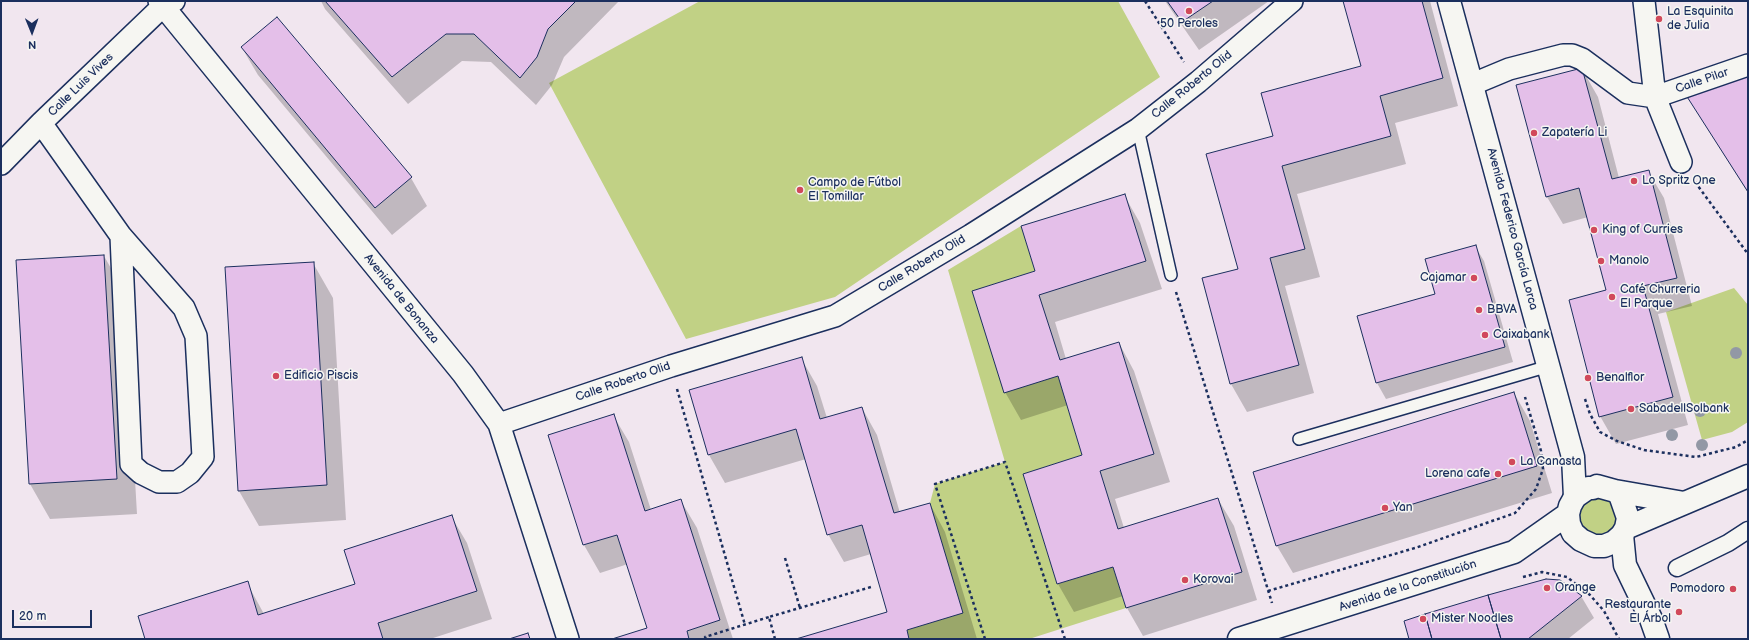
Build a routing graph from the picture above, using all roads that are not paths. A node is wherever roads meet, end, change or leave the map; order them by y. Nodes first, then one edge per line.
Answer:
1 (1292, 1) edge
2 (1449, 1) edge
3 (1644, 1) edge
4 (165, 3) edge
5 (1748, 65) edge
6 (1473, 84) junction
7 (1655, 97) junction
8 (41, 123) junction
9 (1138, 129) junction
10 (1681, 162) road end
11 (1, 164) edge
12 (121, 236) junction
13 (1171, 275) road end
14 (1549, 366) junction
15 (499, 424) junction
16 (1299, 439) dead end
17 (1573, 457) junction
18 (1748, 476) edge
19 (1606, 488) junction
20 (1684, 503) junction
21 (1572, 514) junction
22 (1748, 530) edge
23 (1624, 531) junction
24 (1594, 546) junction
25 (1625, 565) junction
26 (1677, 568) dead end
27 (568, 639) edge
28 (1239, 639) edge
29 (1658, 639) edge

1 - 9 street, Calle Roberto Olid
2 - 6 street, Avenida Federico García Lorca
3 - 7 street
4 - 8 street, Calle Luis Vives
4 - 15 street, Avenida de Bonanza
5 - 7 street, Calle Pilar
6 - 7 street
6 - 14 street, Avenida Federico García Lorca
7 - 10 street
8 - 11 street, Calle Luis Vives
8 - 12 street
9 - 13 lane
9 - 15 street, Calle Roberto Olid
12 - 12 street
14 - 16 lane
14 - 17 street, Avenida Federico García Lorca
15 - 27 street, Avenida de Bonanza
17 - 19 street
17 - 21 street
18 - 20 street
19 - 20 street
19 - 21 street
19 - 23 street
20 - 23 street
21 - 24 street
21 - 28 street, Avenida de la Constitución
22 - 26 street
23 - 24 street
23 - 25 street
24 - 25 street
25 - 29 street

